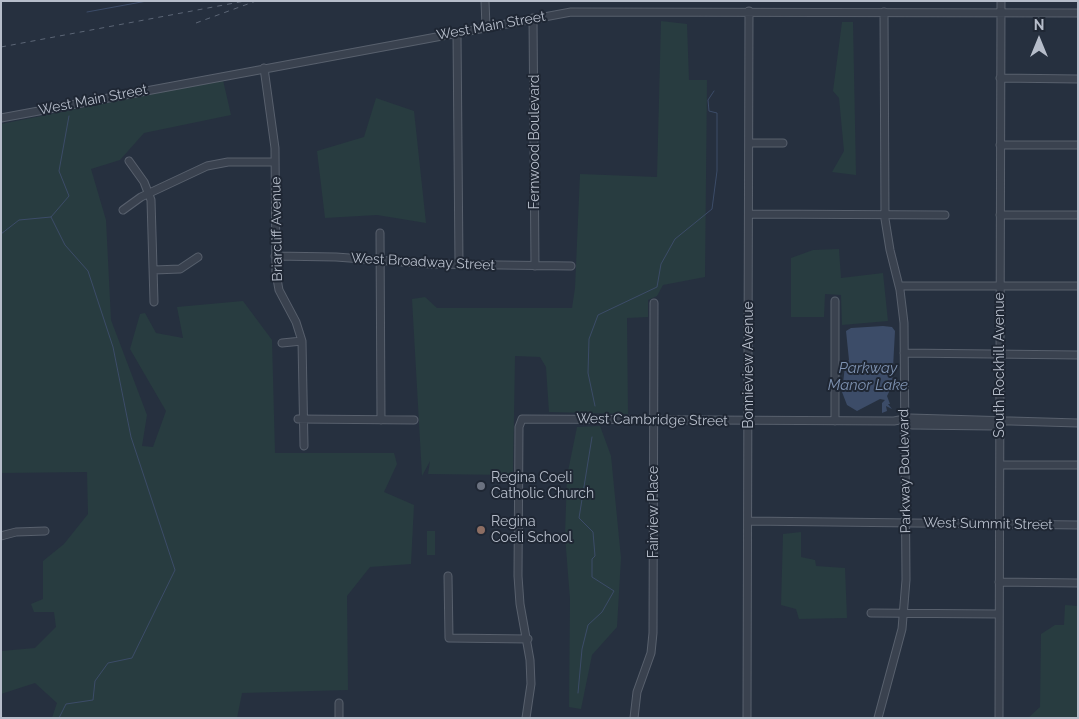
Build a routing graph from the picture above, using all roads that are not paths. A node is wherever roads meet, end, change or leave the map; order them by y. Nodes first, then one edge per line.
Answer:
1 (485, 1) edge
2 (1001, 1) edge
3 (749, 11) junction
4 (884, 12) junction
5 (1001, 13) junction
6 (1078, 13) edge
7 (533, 18) junction
8 (486, 27) junction
9 (457, 33) junction
10 (264, 68) junction
11 (1000, 78) junction
12 (1078, 78) edge
13 (1, 118) edge
14 (749, 143) junction
15 (783, 143) dead end
16 (1000, 145) junction
17 (1078, 145) edge
18 (128, 161) dead end
19 (276, 162) junction
20 (149, 193) junction
21 (123, 210) dead end
22 (749, 214) junction
23 (884, 214) junction
24 (945, 215) dead end
25 (1000, 215) junction
26 (1078, 215) edge
27 (380, 232) dead end
28 (275, 256) junction
29 (198, 257) dead end
30 (380, 261) junction
31 (459, 265) junction
32 (535, 266) junction
33 (571, 266) dead end
34 (154, 270) junction
35 (899, 286) junction
36 (1000, 286) junction
37 (1078, 286) edge
38 (835, 301) dead end
39 (154, 302) dead end
40 (654, 303) dead end
41 (282, 342) dead end
42 (302, 342) junction
43 (904, 354) junction
44 (1000, 354) junction
45 (1078, 355) edge
46 (300, 419) junction
47 (380, 420) junction
48 (414, 420) dead end
49 (654, 420) junction
50 (749, 421) junction
51 (835, 421) junction
52 (904, 421) junction
53 (1000, 423) junction
54 (1078, 423) edge
55 (304, 446) dead end
56 (1000, 465) junction
57 (1078, 465) edge
58 (749, 521) junction
59 (906, 523) junction
60 (1000, 524) junction
61 (1078, 525) edge
62 (45, 531) dead end
63 (1, 536) edge
64 (448, 576) dead end
65 (999, 582) junction
66 (1078, 583) edge
67 (905, 612) junction
68 (871, 613) dead end
69 (999, 614) junction
70 (528, 639) junction
71 (339, 704) dead end
72 (339, 718) edge
73 (526, 718) edge
74 (634, 718) edge
75 (747, 718) edge
76 (878, 718) edge
77 (999, 718) edge

1 - 8 street
2 - 5 street, South Rockhill Avenue
3 - 4 street, West Main Street
3 - 7 street, West Main Street
3 - 14 street, Bonnieview Avenue
4 - 5 street, West Main Street
4 - 23 street, Parkway Boulevard
5 - 6 street, West Main Street
5 - 11 street, South Rockhill Avenue
7 - 8 street, West Main Street
7 - 32 street, Fernwood Boulevard
8 - 9 street, West Main Street
9 - 10 street, West Main Street
9 - 31 street
10 - 13 street, West Main Street
10 - 19 street, Briarcliff Avenue
11 - 12 street
11 - 16 street, South Rockhill Avenue
14 - 15 street
14 - 22 street, Bonnieview Avenue
16 - 17 street
16 - 25 street, South Rockhill Avenue
18 - 20 street
19 - 20 street
19 - 28 street, Briarcliff Avenue
20 - 21 street
20 - 34 street
22 - 23 street
22 - 50 street, Bonnieview Avenue
23 - 24 street
23 - 35 street, Parkway Boulevard
25 - 26 street
25 - 36 street, South Rockhill Avenue
27 - 30 street
28 - 30 street, West Broadway Street
28 - 42 street, Briarcliff Avenue
29 - 34 street
30 - 31 street, West Broadway Street
30 - 47 street
31 - 32 street, West Broadway Street
32 - 33 street, West Broadway Street
34 - 39 street
35 - 36 street
35 - 43 street, Parkway Boulevard
36 - 37 street
36 - 44 street, South Rockhill Avenue
38 - 51 street
40 - 49 street, Fairview Place
41 - 42 street
42 - 46 street, Briarcliff Avenue
43 - 44 street
43 - 52 street, Parkway Boulevard
44 - 45 street
44 - 53 street, South Rockhill Avenue
46 - 47 street
46 - 55 street, Briarcliff Avenue
47 - 48 street
49 - 50 street, West Cambridge Street
49 - 70 street, West Cambridge Street
49 - 74 street, Fairview Place
50 - 51 street, West Cambridge Street
50 - 58 street, Bonnieview Avenue
51 - 52 street, West Cambridge Street
52 - 53 street, West Cambridge Street
52 - 59 street, Parkway Boulevard
53 - 54 street, West Cambridge Street
53 - 56 street, South Rockhill Avenue
56 - 57 street
56 - 60 street, South Rockhill Avenue
58 - 59 street, West Summit Street
58 - 75 street, Bonnieview Avenue
59 - 60 street, West Summit Street
59 - 67 street, Parkway Boulevard
60 - 61 street, West Summit Street
60 - 65 street, South Rockhill Avenue
62 - 63 street
64 - 70 street
65 - 66 street
65 - 69 street, South Rockhill Avenue
67 - 68 street
67 - 69 street
67 - 76 street, Parkway Boulevard
69 - 77 street, South Rockhill Avenue
70 - 73 street
71 - 72 street

